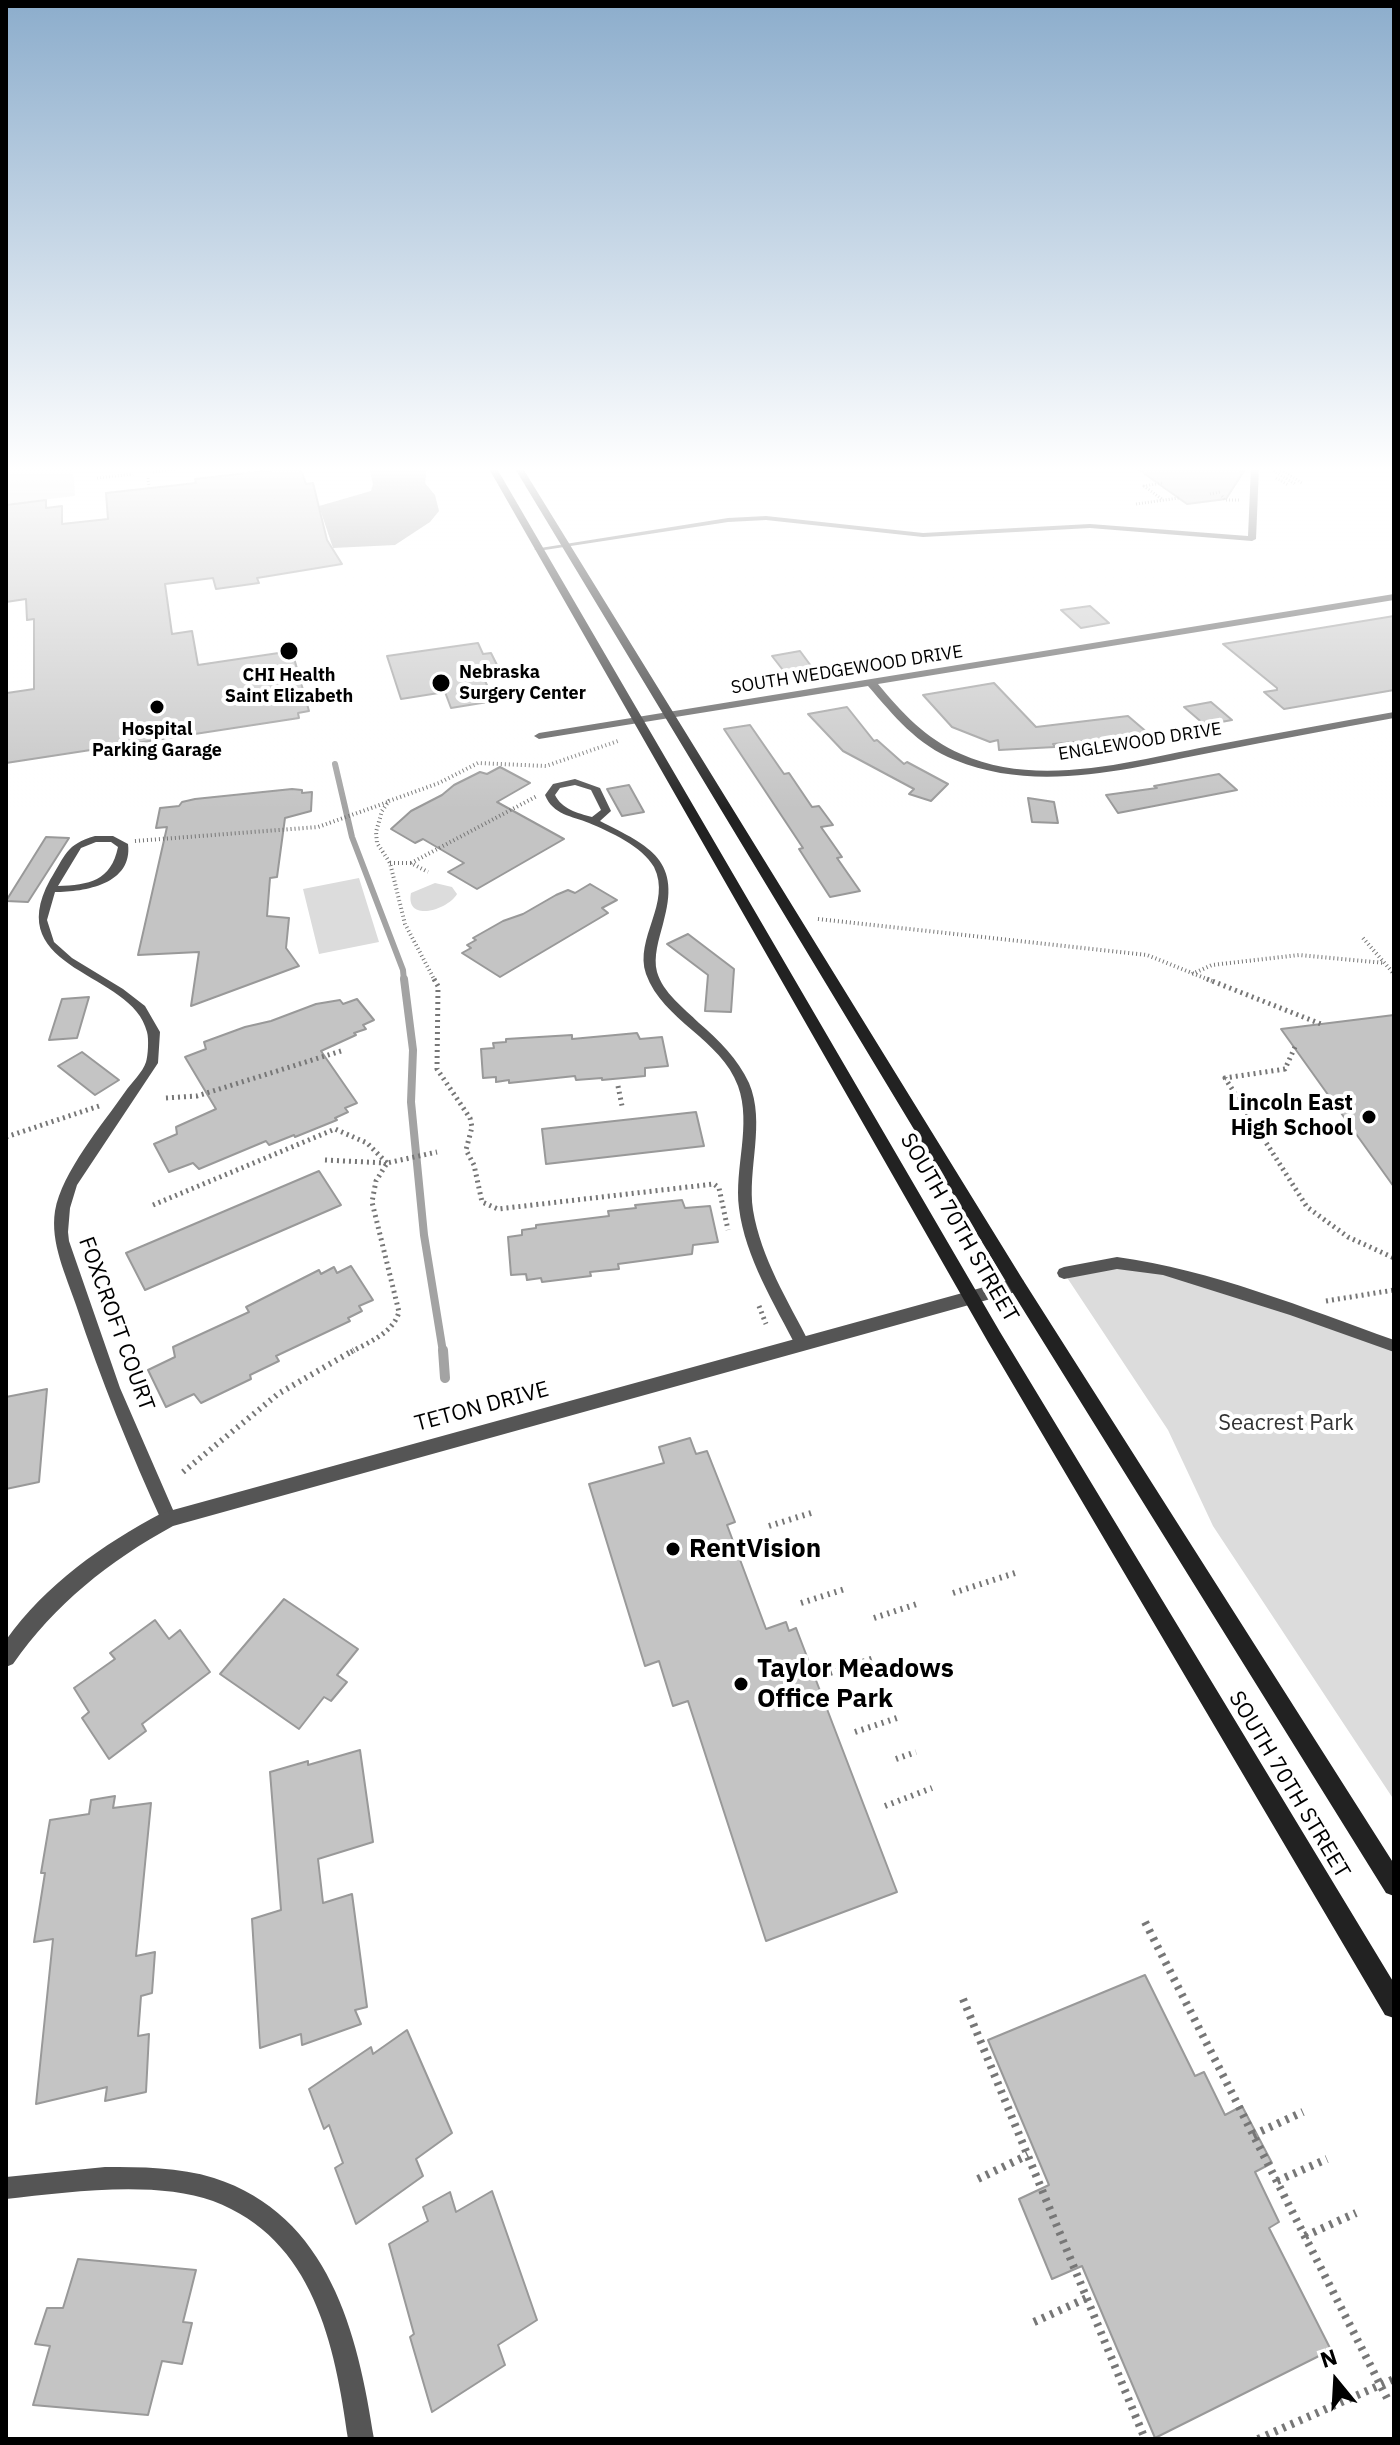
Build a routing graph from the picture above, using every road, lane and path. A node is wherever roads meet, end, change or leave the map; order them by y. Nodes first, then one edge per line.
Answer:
1 (556, 581) edge
2 (586, 581) edge
3 (1394, 597) edge
4 (871, 682) junction
5 (1394, 715) edge
6 (668, 716) junction
7 (637, 721) junction
8 (539, 736) dead end
9 (625, 740) dead end
10 (538, 796) dead end
11 (389, 801) junction
12 (364, 811) junction
13 (381, 816) junction
14 (593, 821) junction
15 (134, 841) dead end
16 (390, 863) junction
17 (411, 863) junction
18 (428, 872) dead end
19 (50, 889) junction
20 (818, 919) dead end
21 (1363, 938) dead end
22 (1385, 963) junction
23 (1192, 974) junction
24 (1394, 974) edge
25 (1321, 1024) dead end
26 (1295, 1047) dead end
27 (341, 1051) dead end
28 (618, 1086) dead end
29 (166, 1098) dead end
30 (126, 1104) junction
31 (622, 1106) dead end
32 (6, 1137) edge
33 (437, 1152) dead end
34 (325, 1160) dead end
35 (387, 1163) junction
36 (153, 1205) dead end
37 (732, 1240) dead end
38 (1394, 1258) edge
39 (1064, 1273) dead end
40 (1017, 1285) junction
41 (1394, 1290) edge
42 (754, 1296) dead end
43 (972, 1298) junction
44 (1326, 1301) dead end
45 (766, 1324) dead end
46 (802, 1344) junction
47 (1394, 1346) edge
48 (183, 1472) dead end
49 (811, 1513) dead end
50 (169, 1519) junction
51 (769, 1526) dead end
52 (1015, 1573) dead end
53 (845, 1589) dead end
54 (953, 1593) dead end
55 (801, 1603) dead end
56 (920, 1603) dead end
57 (874, 1618) dead end
58 (6, 1657) edge
59 (874, 1658) dead end
60 (830, 1673) dead end
61 (900, 1717) dead end
62 (855, 1732) dead end
63 (916, 1752) dead end
64 (896, 1759) dead end
65 (932, 1788) dead end
66 (885, 1806) dead end
67 (1394, 1885) edge
68 (1145, 1922) dead end
69 (963, 1999) dead end
70 (1394, 2006) edge
71 (1303, 2112) dead end
72 (1253, 2135) junction
73 (1028, 2155) junction
74 (1327, 2159) dead end
75 (978, 2179) dead end
76 (1277, 2181) junction
77 (6, 2188) edge
78 (1356, 2213) dead end
79 (1305, 2236) junction
80 (1087, 2298) junction
81 (1034, 2322) dead end
82 (1394, 2379) edge
83 (1381, 2384) junction
84 (1389, 2402) dead end
85 (361, 2439) edge
86 (1145, 2439) edge
87 (1258, 2439) edge

1 - 7 main road, SOUTH 70TH STREET
2 - 6 main road, SOUTH 70TH STREET
3 - 4 street, SOUTH WEDGEWOOD DRIVE
4 - 5 street, ENGLEWOOD DRIVE
4 - 6 street, SOUTH WEDGEWOOD DRIVE
6 - 7 street, SOUTH WEDGEWOOD DRIVE
6 - 40 main road, SOUTH 70TH STREET
7 - 8 street, SOUTH WEDGEWOOD DRIVE
7 - 43 main road, SOUTH 70TH STREET
9 - 11 path
10 - 17 path
11 - 12 path
11 - 13 path
12 - 13 path
12 - 15 path
13 - 16 path
14 - 14 lane
14 - 46 lane
16 - 17 path
16 - 37 path
17 - 18 path
19 - 19 lane, FOXCROFT COURT
19 - 30 lane, FOXCROFT COURT
20 - 23 path
21 - 22 path
22 - 23 path
22 - 24 path
23 - 25 path
26 - 38 path
27 - 29 path
28 - 31 path
30 - 32 path
30 - 50 lane, FOXCROFT COURT
33 - 35 path
34 - 35 path
35 - 36 path
35 - 48 path
39 - 47 lane
40 - 43 street, TETON DRIVE
40 - 67 main road, SOUTH 70TH STREET
41 - 44 path
42 - 45 path
43 - 46 street, TETON DRIVE
43 - 70 main road, SOUTH 70TH STREET
46 - 50 street, TETON DRIVE
49 - 51 path
50 - 58 street, TETON DRIVE
52 - 54 path
53 - 55 path
56 - 57 path
59 - 60 path
61 - 62 path
63 - 64 path
65 - 66 path
68 - 72 path
69 - 73 path
71 - 72 path
72 - 76 path
73 - 75 path
73 - 80 path
74 - 76 path
76 - 79 path
77 - 85 lane
78 - 79 path
79 - 83 path
80 - 81 path
80 - 86 path
82 - 83 path
83 - 84 path
83 - 87 path

